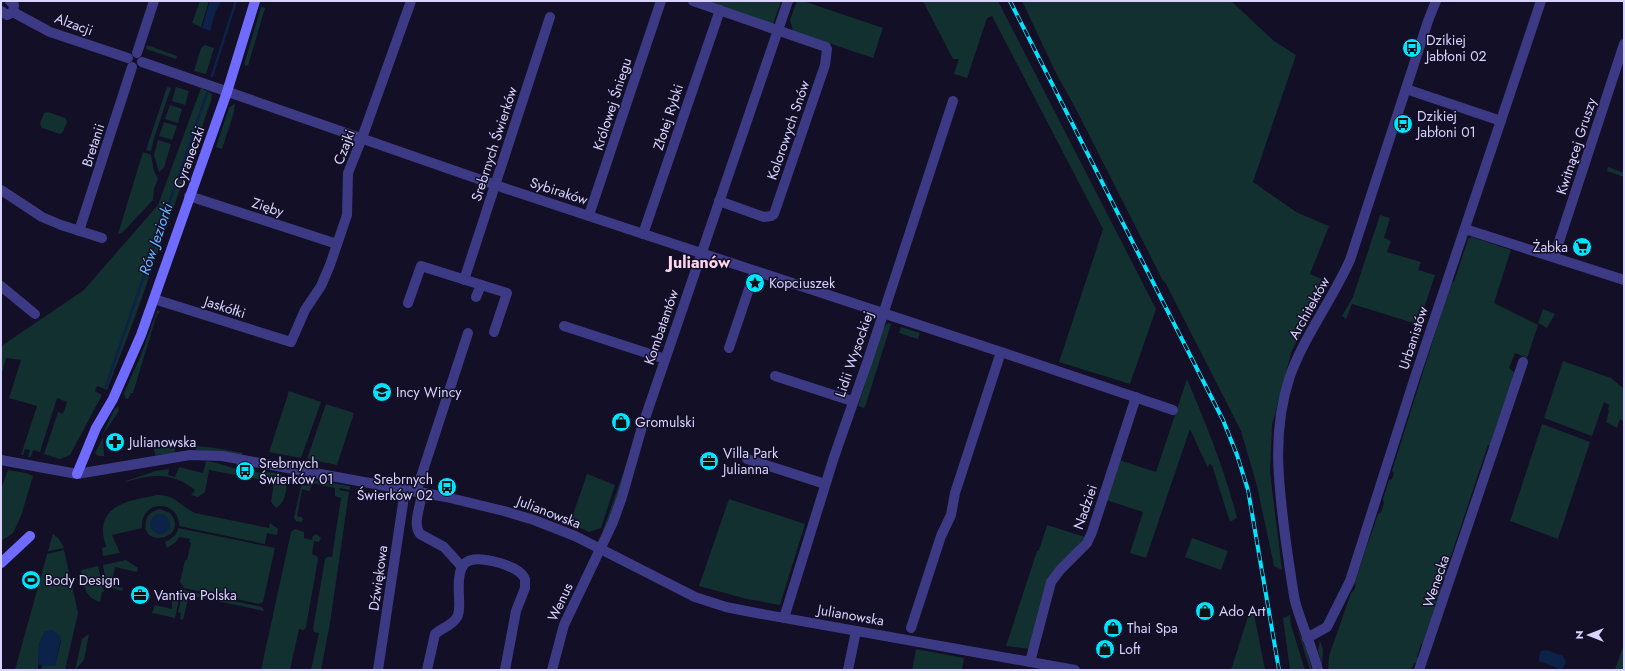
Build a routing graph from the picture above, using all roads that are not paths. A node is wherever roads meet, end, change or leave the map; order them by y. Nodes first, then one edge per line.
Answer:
1 (154, 1) edge
2 (255, 1) edge
3 (411, 1) edge
4 (661, 1) edge
5 (693, 1) edge
6 (788, 1) edge
7 (1436, 1) edge
8 (1541, 1) edge
9 (6, 7) edge
10 (720, 10) junction
11 (550, 17) dead end
12 (778, 29) junction
13 (1624, 44) edge
14 (128, 58) junction
15 (140, 58) junction
16 (132, 67) junction
17 (1406, 89) junction
18 (227, 92) junction
19 (953, 101) dead end
20 (1501, 121) junction
21 (362, 138) junction
22 (495, 184) junction
23 (1, 190) edge
24 (189, 196) junction
25 (719, 201) junction
26 (589, 216) junction
27 (1465, 229) junction
28 (78, 231) junction
29 (643, 234) junction
30 (102, 238) dead end
31 (338, 244) junction
32 (702, 254) junction
33 (1554, 257) junction
34 (755, 271) junction
35 (464, 280) junction
36 (1624, 280) edge
37 (480, 285) junction
38 (1, 286) edge
39 (476, 297) dead end
40 (154, 299) junction
41 (408, 303) dead end
42 (883, 312) junction
43 (36, 314) dead end
44 (564, 326) dead end
45 (494, 332) dead end
46 (468, 333) dead end
47 (288, 342) joint
48 (729, 348) dead end
49 (999, 358) dead end
50 (665, 359) junction
51 (1523, 362) dead end
52 (775, 376) dead end
53 (1136, 397) junction
54 (852, 401) junction
55 (1173, 410) dead end
56 (747, 459) dead end
57 (1, 460) edge
58 (77, 474) junction
59 (825, 484) junction
60 (405, 490) junction
61 (419, 495) junction
62 (30, 536) dead end
63 (601, 549) junction
64 (1, 563) edge
65 (462, 566) junction
66 (784, 618) junction
67 (911, 628) dead end
68 (856, 631) junction
69 (1307, 638) junction
70 (1030, 662) junction
71 (1018, 665) edge
72 (378, 670) edge
73 (427, 670) edge
74 (505, 670) edge
75 (552, 670) edge
76 (848, 670) edge
77 (1075, 670) edge
78 (1318, 670) edge
79 (1420, 670) edge

1 - 15 street
2 - 18 street, Cyraneczki
3 - 21 street, Czajki
4 - 26 street, Królowej Śniegu
5 - 10 street
6 - 12 street, Kombatantów
7 - 17 street, Architektów
8 - 20 street, Urbanistów
9 - 14 street, Alzacji
10 - 12 street
10 - 29 street, Złotej Rybki
11 - 22 street, Srebrnych Świerków
12 - 25 street, Kombatantów
12 - 25 street, Kolorowych Snów
13 - 33 street, Kwitnącej Gruszy
14 - 15 street
14 - 16 street
15 - 16 street
15 - 18 street
16 - 28 street, Bretanii
17 - 20 street
17 - 69 street, Architektów
18 - 21 street, Sybiraków
18 - 24 street, Cyraneczki
19 - 42 street, Lidii Wysockiej
20 - 27 street, Urbanistów
21 - 22 street, Sybiraków
21 - 31 street, Czajki
22 - 26 street, Sybiraków
22 - 35 street, Srebrnych Świerków
23 - 28 street
24 - 31 street, Zięby
24 - 40 street, Cyraneczki
25 - 32 street, Kombatantów
26 - 29 street, Sybiraków
27 - 33 street
27 - 69 street, Urbanistów
28 - 30 street
29 - 32 street, Sybiraków
31 - 47 street, Czajki
32 - 34 street, Sybiraków
32 - 50 street, Kombatantów
33 - 36 street
34 - 42 street, Sybiraków
34 - 48 street
35 - 37 street
35 - 41 street
37 - 39 street
37 - 45 street
38 - 43 street
40 - 47 street, Jaskółki
40 - 58 street, Cyraneczki
42 - 53 street
42 - 54 street, Lidii Wysockiej
44 - 50 street
46 - 61 street
49 - 67 street
50 - 63 street, Kombatantów
51 - 79 street, Wenecka
52 - 54 street
53 - 55 street
53 - 70 street, Nadziei
54 - 59 street, Lidii Wysockiej
56 - 59 street
57 - 58 street, Julianowska
58 - 60 street, Julianowska
59 - 66 street, Lidii Wysockiej
60 - 61 street, Julianowska
60 - 72 street, Dźwiękowa
61 - 63 street, Julianowska
61 - 65 street
62 - 64 street
63 - 66 street, Julianowska
63 - 75 street, Wenus
65 - 73 street
65 - 74 street
66 - 68 street, Julianowska
68 - 71 street, Julianowska
68 - 76 street
69 - 78 street
70 - 71 street, Julianowska
70 - 77 street, Julianowska

